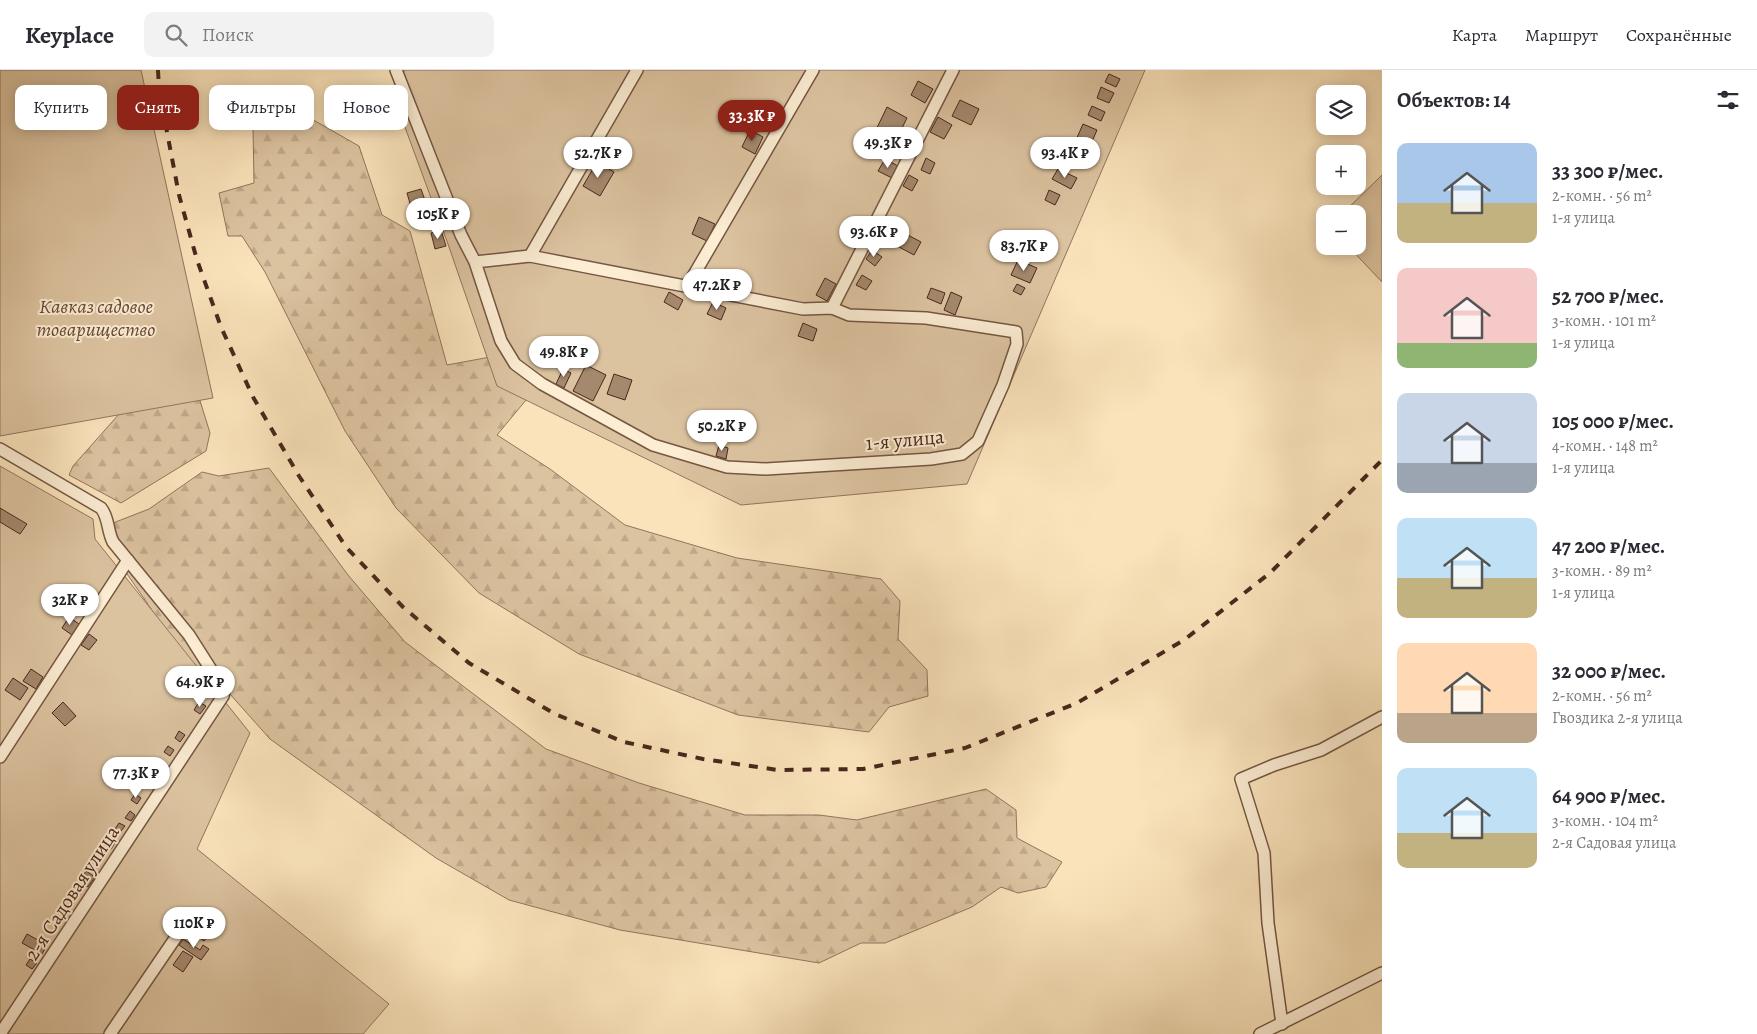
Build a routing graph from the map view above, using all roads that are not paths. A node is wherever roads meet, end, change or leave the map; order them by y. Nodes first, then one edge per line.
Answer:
1 (396, 70) edge
2 (637, 70) edge
3 (812, 70) edge
4 (953, 70) edge
5 (530, 256) junction
6 (475, 262) junction
7 (688, 285) junction
8 (832, 308) junction
9 (0, 449) edge
10 (128, 560) junction
11 (1382, 716) edge
12 (0, 757) edge
13 (189, 918) dead end
14 (1382, 973) edge
15 (1282, 1024) junction
16 (0, 1034) edge
17 (110, 1034) edge
18 (1260, 1034) edge

1 - 6 street, 1-я улица
2 - 5 street
3 - 7 street
4 - 8 street
5 - 6 street, 1-я улица
5 - 7 street, 1-я улица
6 - 8 street, 1-я улица
7 - 8 street, 1-я улица
9 - 10 street
10 - 12 street
10 - 16 street, 2-я Садовая улица
11 - 15 street
13 - 17 street
14 - 15 street
15 - 18 street

